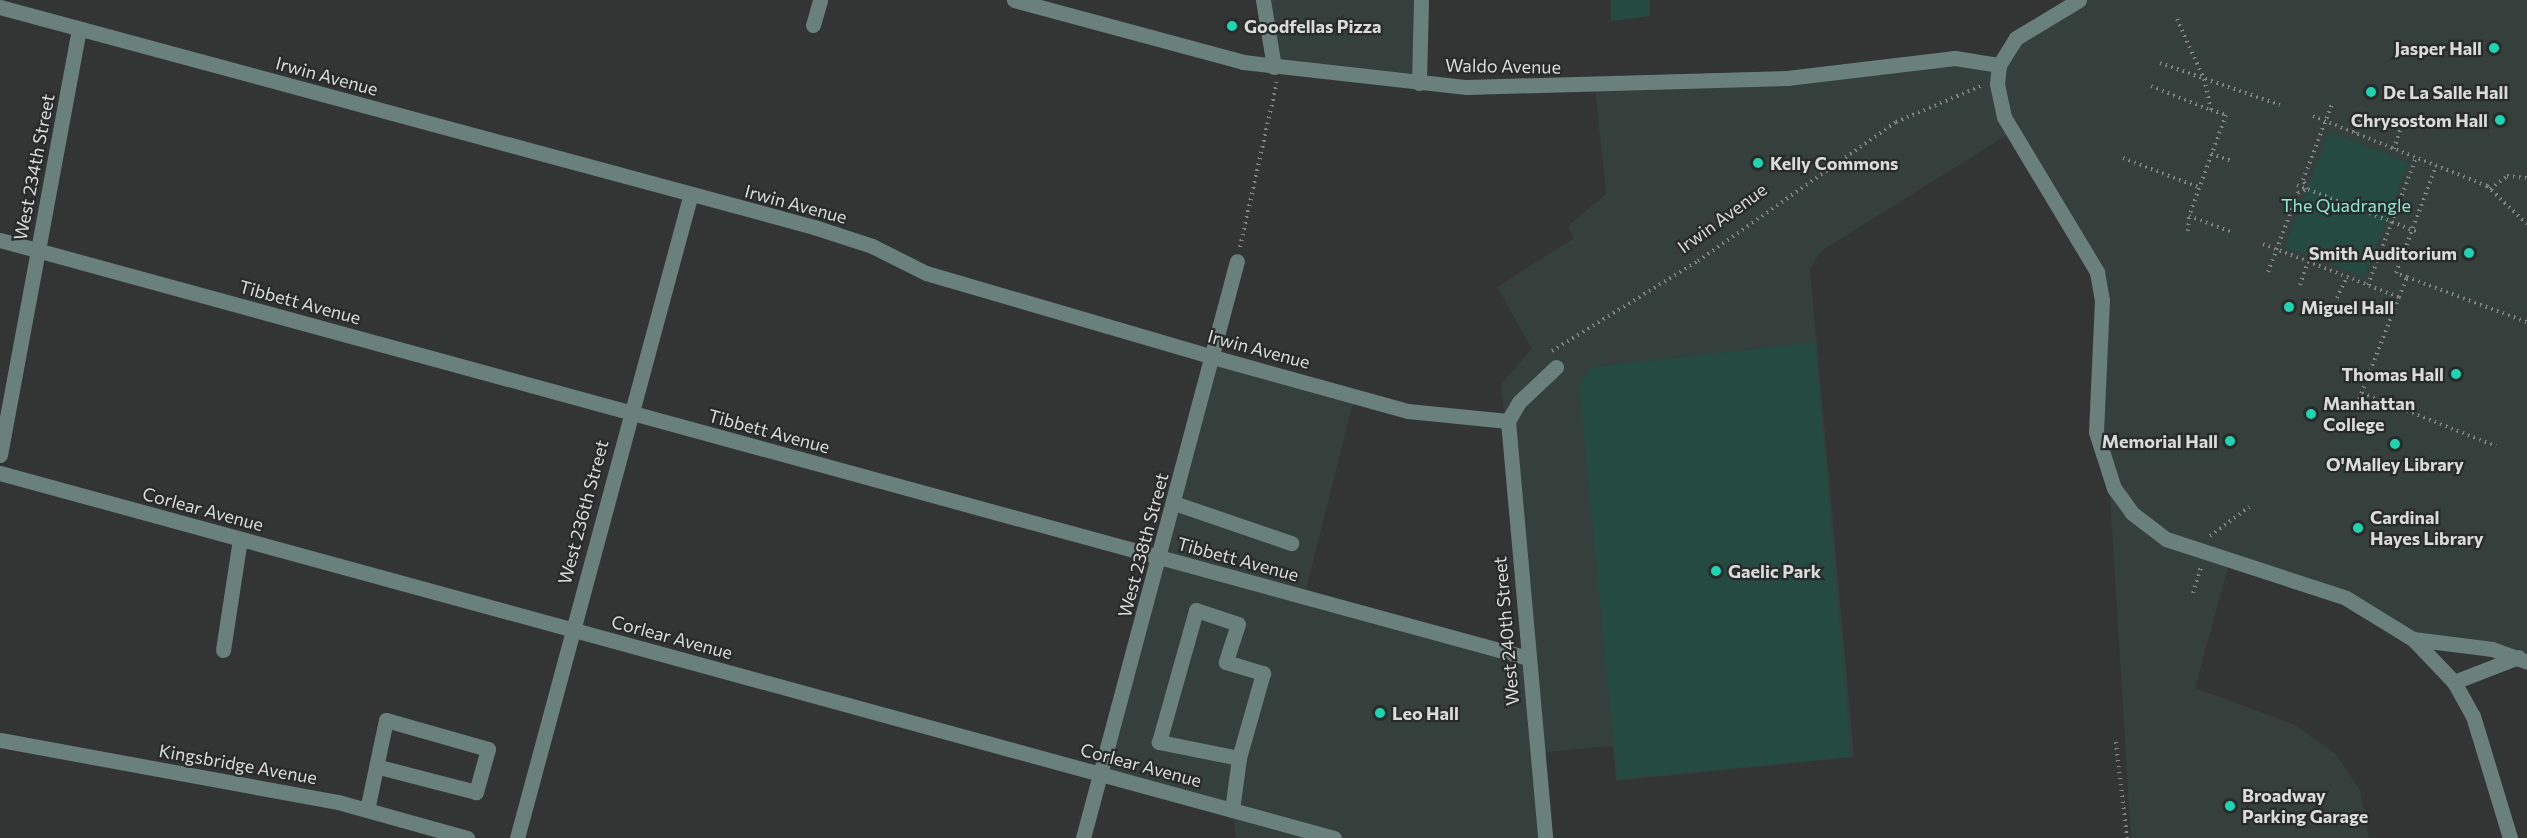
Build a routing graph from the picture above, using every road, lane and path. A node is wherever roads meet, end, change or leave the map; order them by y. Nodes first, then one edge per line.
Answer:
1 (820, 0) edge
2 (1014, 0) edge
3 (1263, 0) edge
4 (1421, 0) edge
5 (2079, 0) edge
6 (0, 7) edge
7 (2178, 19) dead end
8 (813, 25) dead end
9 (79, 28) junction
10 (2160, 63) dead end
11 (1999, 65) junction
12 (1274, 67) junction
13 (2204, 79) junction
14 (1419, 83) junction
15 (1981, 86) dead end
16 (2151, 86) dead end
17 (1278, 91) dead end
18 (2332, 104) dead end
19 (2280, 105) dead end
20 (2211, 110) junction
21 (2361, 115) dead end
22 (2313, 116) dead end
23 (2326, 121) junction
24 (2400, 130) dead end
25 (2355, 133) junction
26 (2394, 149) junction
27 (2211, 153) junction
28 (2123, 158) dead end
29 (2416, 158) junction
30 (2233, 161) dead end
31 (2436, 166) junction
32 (2527, 178) edge
33 (2297, 185) dead end
34 (2198, 187) junction
35 (2307, 189) junction
36 (2490, 189) junction
37 (690, 197) junction
38 (2189, 216) junction
39 (2392, 222) junction
40 (2527, 225) edge
41 (2413, 230) junction
42 (2188, 231) dead end
43 (2232, 232) dead end
44 (2420, 233) dead end
45 (0, 240) edge
46 (2263, 244) dead end
47 (2277, 249) junction
48 (38, 251) junction
49 (1237, 261) joint
50 (2308, 262) junction
51 (2268, 272) dead end
52 (2347, 277) junction
53 (2407, 277) junction
54 (2300, 285) dead end
55 (2368, 285) junction
56 (2399, 297) junction
57 (2337, 298) dead end
58 (2527, 322) edge
59 (1550, 352) dead end
60 (1213, 357) junction
61 (1556, 367) dead end
62 (2362, 393) junction
63 (2358, 402) dead end
64 (631, 413) junction
65 (1508, 421) junction
66 (2496, 446) dead end
67 (0, 455) edge
68 (0, 474) edge
69 (1174, 504) junction
70 (240, 539) junction
71 (1291, 543) dead end
72 (1159, 558) junction
73 (572, 630) junction
74 (2413, 639) junction
75 (223, 650) dead end
76 (1528, 658) junction
77 (2522, 659) edge
78 (2454, 682) junction
79 (0, 740) edge
80 (2116, 742) dead end
81 (1239, 758) junction
82 (379, 767) junction
83 (1101, 774) junction
84 (367, 810) junction
85 (1232, 810) junction
86 (1281, 831) edge
87 (467, 838) edge
88 (518, 838) edge
89 (1083, 838) edge
90 (1334, 838) edge
91 (1545, 838) edge
92 (2127, 838) edge
93 (2510, 838) edge

1 - 8 street
2 - 12 street, Waldo Avenue
3 - 12 street
4 - 14 street
5 - 11 street
6 - 9 street, Irwin Avenue
7 - 13 path
9 - 37 street, Irwin Avenue
9 - 48 street, West 234th Street
10 - 13 path
11 - 14 street, Waldo Avenue
11 - 74 street
12 - 14 street, Waldo Avenue
13 - 19 path
13 - 20 path
15 - 59 path, Irwin Avenue
16 - 20 path
17 - 49 path
18 - 23 path
20 - 27 path
21 - 25 path
22 - 23 path
23 - 25 path
23 - 35 path
24 - 26 path
25 - 26 path
26 - 29 path
27 - 30 path
27 - 34 path
28 - 34 path
29 - 31 path
29 - 39 path
31 - 36 path
31 - 41 path
32 - 36 path
33 - 35 path
34 - 38 path
35 - 39 path
35 - 47 path
36 - 40 path
37 - 60 street, Irwin Avenue
37 - 64 street, West 236th Street
38 - 42 path
38 - 43 path
39 - 41 path
39 - 55 path
41 - 44 path
41 - 53 path
45 - 48 street, Tibbett Avenue
46 - 47 path
47 - 50 path
47 - 51 path
48 - 64 street, Tibbett Avenue
48 - 67 street, West 234th Street
49 - 60 street, West 238th Street
50 - 52 path
50 - 54 path
52 - 55 path
52 - 57 path
53 - 56 path
53 - 58 path
55 - 56 path
56 - 62 path
60 - 65 street, Irwin Avenue
60 - 69 street, West 238th Street
61 - 65 street
62 - 63 path
62 - 66 path
64 - 72 street, Tibbett Avenue
64 - 73 street, West 236th Street
65 - 76 street, West 240th Street
68 - 70 street, Corlear Avenue
69 - 71 street
69 - 72 street, West 238th Street
70 - 73 street, Corlear Avenue
70 - 75 street
72 - 76 street, Tibbett Avenue
72 - 83 street, West 238th Street
73 - 83 street, Corlear Avenue
73 - 88 street, West 236th Street
74 - 77 street
74 - 78 street
76 - 91 street, West 240th Street
77 - 78 street
78 - 93 street
79 - 84 street, Kingsbridge Avenue
80 - 92 path
81 - 81 street
81 - 85 street
82 - 82 street
82 - 84 street
83 - 85 street, Corlear Avenue
83 - 89 street, West 238th Street
84 - 87 street, Kingsbridge Avenue
85 - 86 street, Corlear Avenue
86 - 90 street, Corlear Avenue

